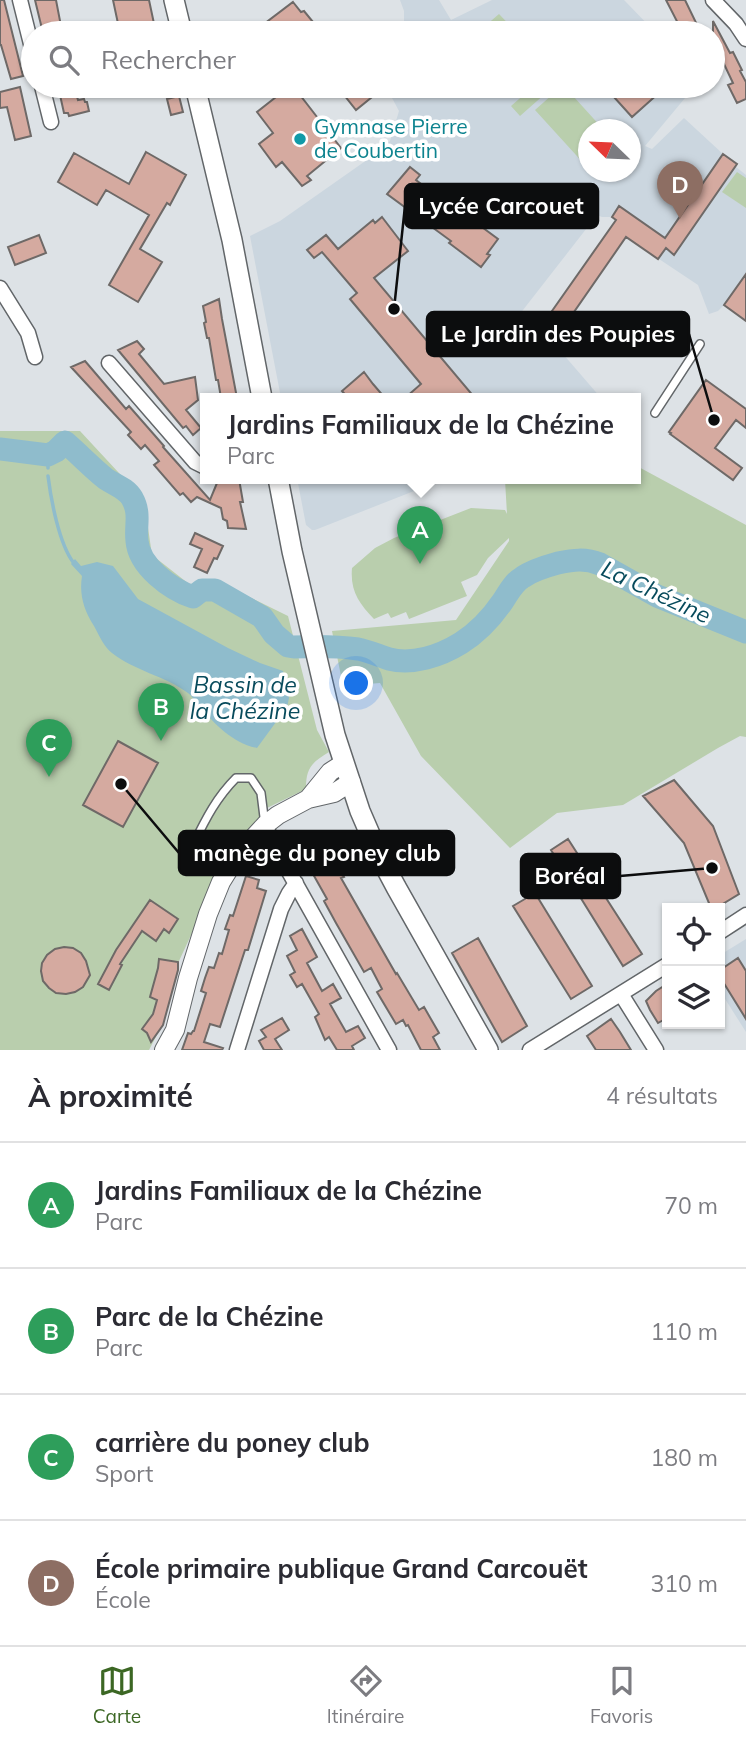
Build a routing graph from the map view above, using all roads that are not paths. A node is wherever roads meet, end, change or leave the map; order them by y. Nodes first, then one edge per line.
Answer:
1 (20, 0) edge
2 (174, 0) edge
3 (713, 0) edge
4 (25, 21) edge
5 (180, 21) edge
6 (746, 39) edge
7 (44, 98) edge
8 (198, 98) edge
9 (51, 122) dead end
10 (0, 288) edge
11 (700, 344) dead end
12 (35, 356) dead end
13 (109, 363) dead end
14 (261, 393) edge
15 (655, 413) dead end
16 (200, 466) edge
17 (279, 484) edge
18 (344, 763) junction
19 (351, 782) junction
20 (308, 799) junction
21 (265, 825) junction
22 (194, 843) dead end
23 (296, 883) junction
24 (746, 915) edge
25 (725, 929) edge
26 (665, 966) edge
27 (188, 978) junction
28 (621, 994) junction
29 (154, 1050) edge
30 (164, 1050) edge
31 (237, 1050) edge
32 (389, 1050) edge
33 (488, 1050) edge
34 (530, 1050) edge
35 (656, 1050) edge

1 - 4 street
2 - 5 main road
3 - 6 street
7 - 9 street
8 - 14 main road
10 - 12 street
11 - 15 lane
13 - 16 street
17 - 18 main road
18 - 19 main road
18 - 20 street
19 - 20 street
19 - 33 main road
20 - 21 street
21 - 22 lane
21 - 23 street
21 - 27 street
23 - 31 street
23 - 32 street
24 - 25 street
26 - 28 street
27 - 29 street
27 - 30 street
28 - 34 street
28 - 35 street

